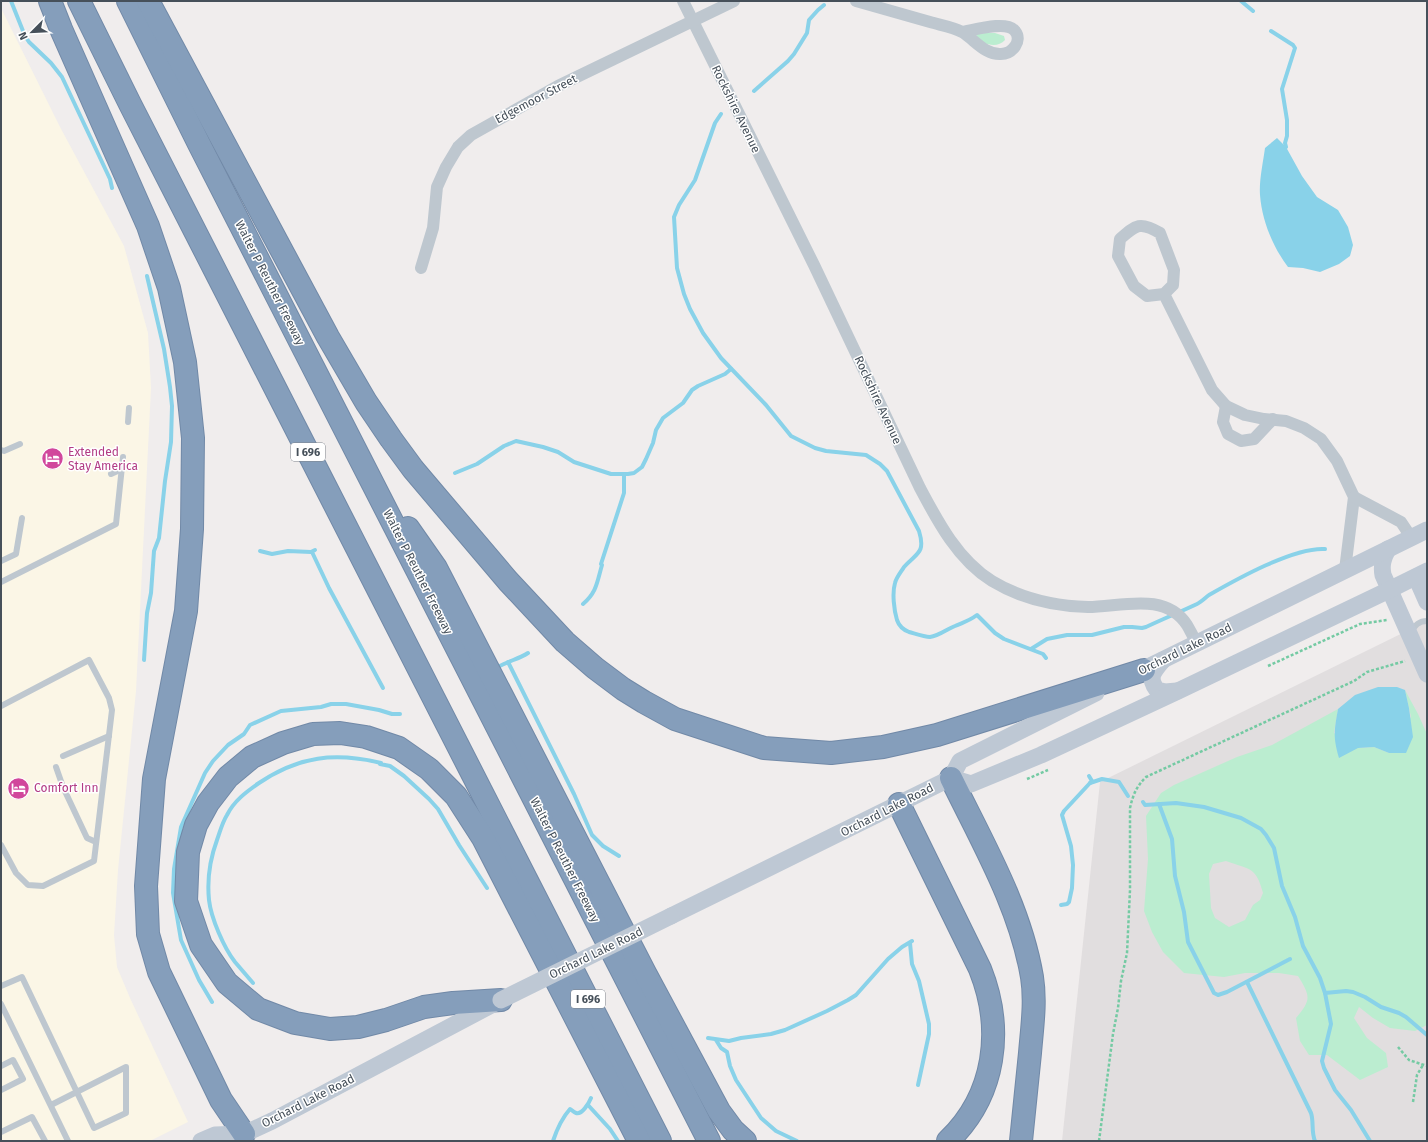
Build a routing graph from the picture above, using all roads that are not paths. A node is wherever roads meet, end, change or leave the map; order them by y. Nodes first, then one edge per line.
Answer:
1 (50, 1) edge
2 (79, 1) edge
3 (128, 1) edge
4 (148, 1) edge
5 (683, 1) edge
6 (734, 1) edge
7 (856, 1) edge
8 (692, 20) junction
9 (962, 32) dead end
10 (421, 268) dead end
11 (1164, 294) junction
12 (1226, 406) junction
13 (129, 408) dead end
14 (1273, 420) junction
15 (128, 422) dead end
16 (20, 444) dead end
17 (1, 450) edge
18 (123, 457) dead end
19 (362, 462) junction
20 (122, 469) junction
21 (111, 474) dead end
22 (1354, 497) junction
23 (22, 518) dead end
24 (1427, 530) edge
25 (1411, 537) junction
26 (1388, 549) junction
27 (1, 561) edge
28 (1345, 570) junction
29 (1421, 574) edge
30 (1, 582) edge
31 (1389, 590) junction
32 (1427, 602) edge
33 (1427, 621) edge
34 (1412, 639) junction
35 (1196, 643) junction
36 (1163, 660) junction
37 (1144, 670) junction
38 (1427, 674) edge
39 (1178, 691) junction
40 (1, 706) edge
41 (109, 736) junction
42 (63, 756) dead end
43 (56, 767) dead end
44 (951, 778) junction
45 (899, 804) junction
46 (96, 842) junction
47 (1, 844) edge
48 (1, 986) edge
49 (501, 1000) junction
50 (1, 1004) edge
51 (1, 1066) edge
52 (1, 1090) edge
53 (76, 1092) junction
54 (51, 1105) junction
55 (1, 1132) edge
56 (241, 1137) edge
57 (45, 1141) edge
58 (68, 1141) edge
59 (201, 1141) edge
60 (639, 1141) edge
61 (660, 1141) edge
62 (709, 1141) edge
63 (745, 1141) edge
64 (948, 1141) edge
65 (1021, 1141) edge

1 - 56 highway
2 - 61 highway, I 696
3 - 19 highway, Walter P Reuther Freeway
4 - 37 highway
5 - 8 street, Rockshire Avenue
6 - 8 street, Edgemoor Street
7 - 9 street
8 - 10 street, Edgemoor Street
8 - 35 street, Rockshire Avenue
11 - 11 street
11 - 12 street
12 - 14 street
12 - 14 street
13 - 15 lane
14 - 22 street
16 - 17 lane
18 - 20 lane
19 - 62 highway, Walter P Reuther Freeway
19 - 63 highway
20 - 21 lane
20 - 30 lane
22 - 25 street
22 - 28 street
23 - 27 lane
24 - 25 main road, Orchard Lake Road
25 - 26 main road, Orchard Lake Road
26 - 28 main road, Orchard Lake Road
26 - 31 main road
28 - 35 main road, Orchard Lake Road
29 - 31 main road
29 - 32 main road
31 - 34 main road
31 - 39 main road
33 - 34 lane
34 - 38 main road
35 - 36 main road, Orchard Lake Road
36 - 37 main road, Orchard Lake Road
36 - 39 main road
37 - 44 main road, Orchard Lake Road
39 - 44 main road
40 - 41 lane
41 - 42 lane
41 - 46 lane
43 - 46 lane
44 - 45 main road, Orchard Lake Road
44 - 65 highway
45 - 49 main road, Orchard Lake Road, bridge
45 - 64 highway
46 - 47 lane
48 - 53 lane
49 - 56 main road, Orchard Lake Road
49 - 60 highway
50 - 54 lane
51 - 52 lane
53 - 53 lane
53 - 54 lane
54 - 58 lane
55 - 57 lane
56 - 59 main road, Orchard Lake Road

